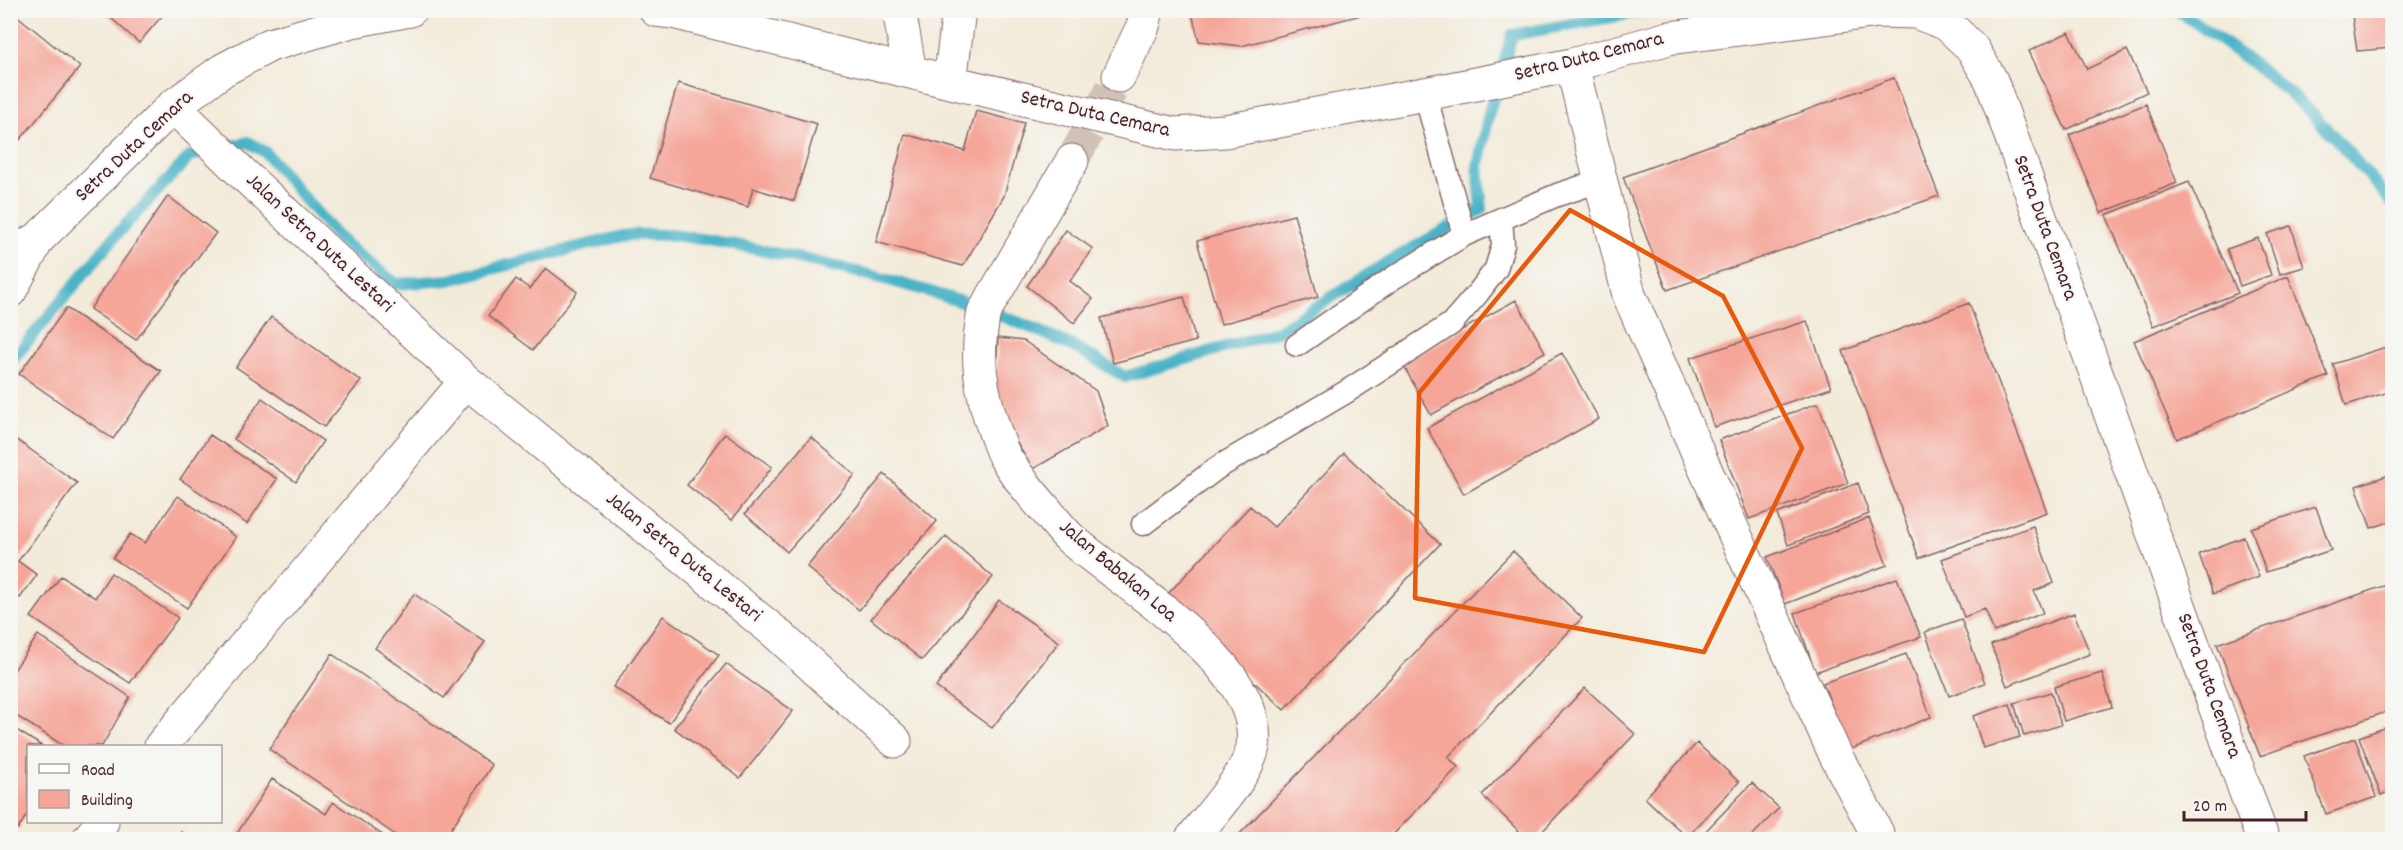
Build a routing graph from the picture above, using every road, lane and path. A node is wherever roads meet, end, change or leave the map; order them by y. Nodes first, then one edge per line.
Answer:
1 (410, 10) edge
2 (656, 10) edge
3 (899, 10) edge
4 (958, 10) edge
5 (1147, 10) edge
6 (1572, 65) junction
7 (910, 72) junction
8 (1119, 76) tunnel mouth
9 (950, 82) junction
10 (1425, 94) junction
11 (174, 106) junction
12 (1072, 161) tunnel mouth
13 (1600, 181) junction
14 (1501, 219) junction
15 (1464, 236) junction
16 (24, 247) edge
17 (10, 291) edge
18 (1297, 345) dead end
19 (466, 381) junction
20 (1143, 524) dead end
21 (895, 741) dead end
22 (163, 745) edge
23 (101, 823) edge
24 (1882, 837) edge
25 (88, 840) edge
26 (1191, 840) edge
27 (2263, 840) edge

1 - 11 street, Setra Duta Cemara
2 - 7 street, Setra Duta Cemara
3 - 7 street
4 - 9 street
5 - 8 street
6 - 10 street, Setra Duta Cemara
6 - 13 street
6 - 27 street, Setra Duta Cemara
7 - 9 street, Setra Duta Cemara
9 - 10 street, Setra Duta Cemara
10 - 15 lane
11 - 16 street, Setra Duta Cemara
11 - 19 street, Jalan Setra Duta Lestari
12 - 26 street, Jalan Babakan Loa
13 - 14 lane
13 - 24 street
14 - 15 lane
14 - 20 lane
15 - 18 lane
16 - 17 street, Setra Duta Cemara
19 - 21 street, Jalan Setra Duta Lestari
19 - 22 street
23 - 25 street

